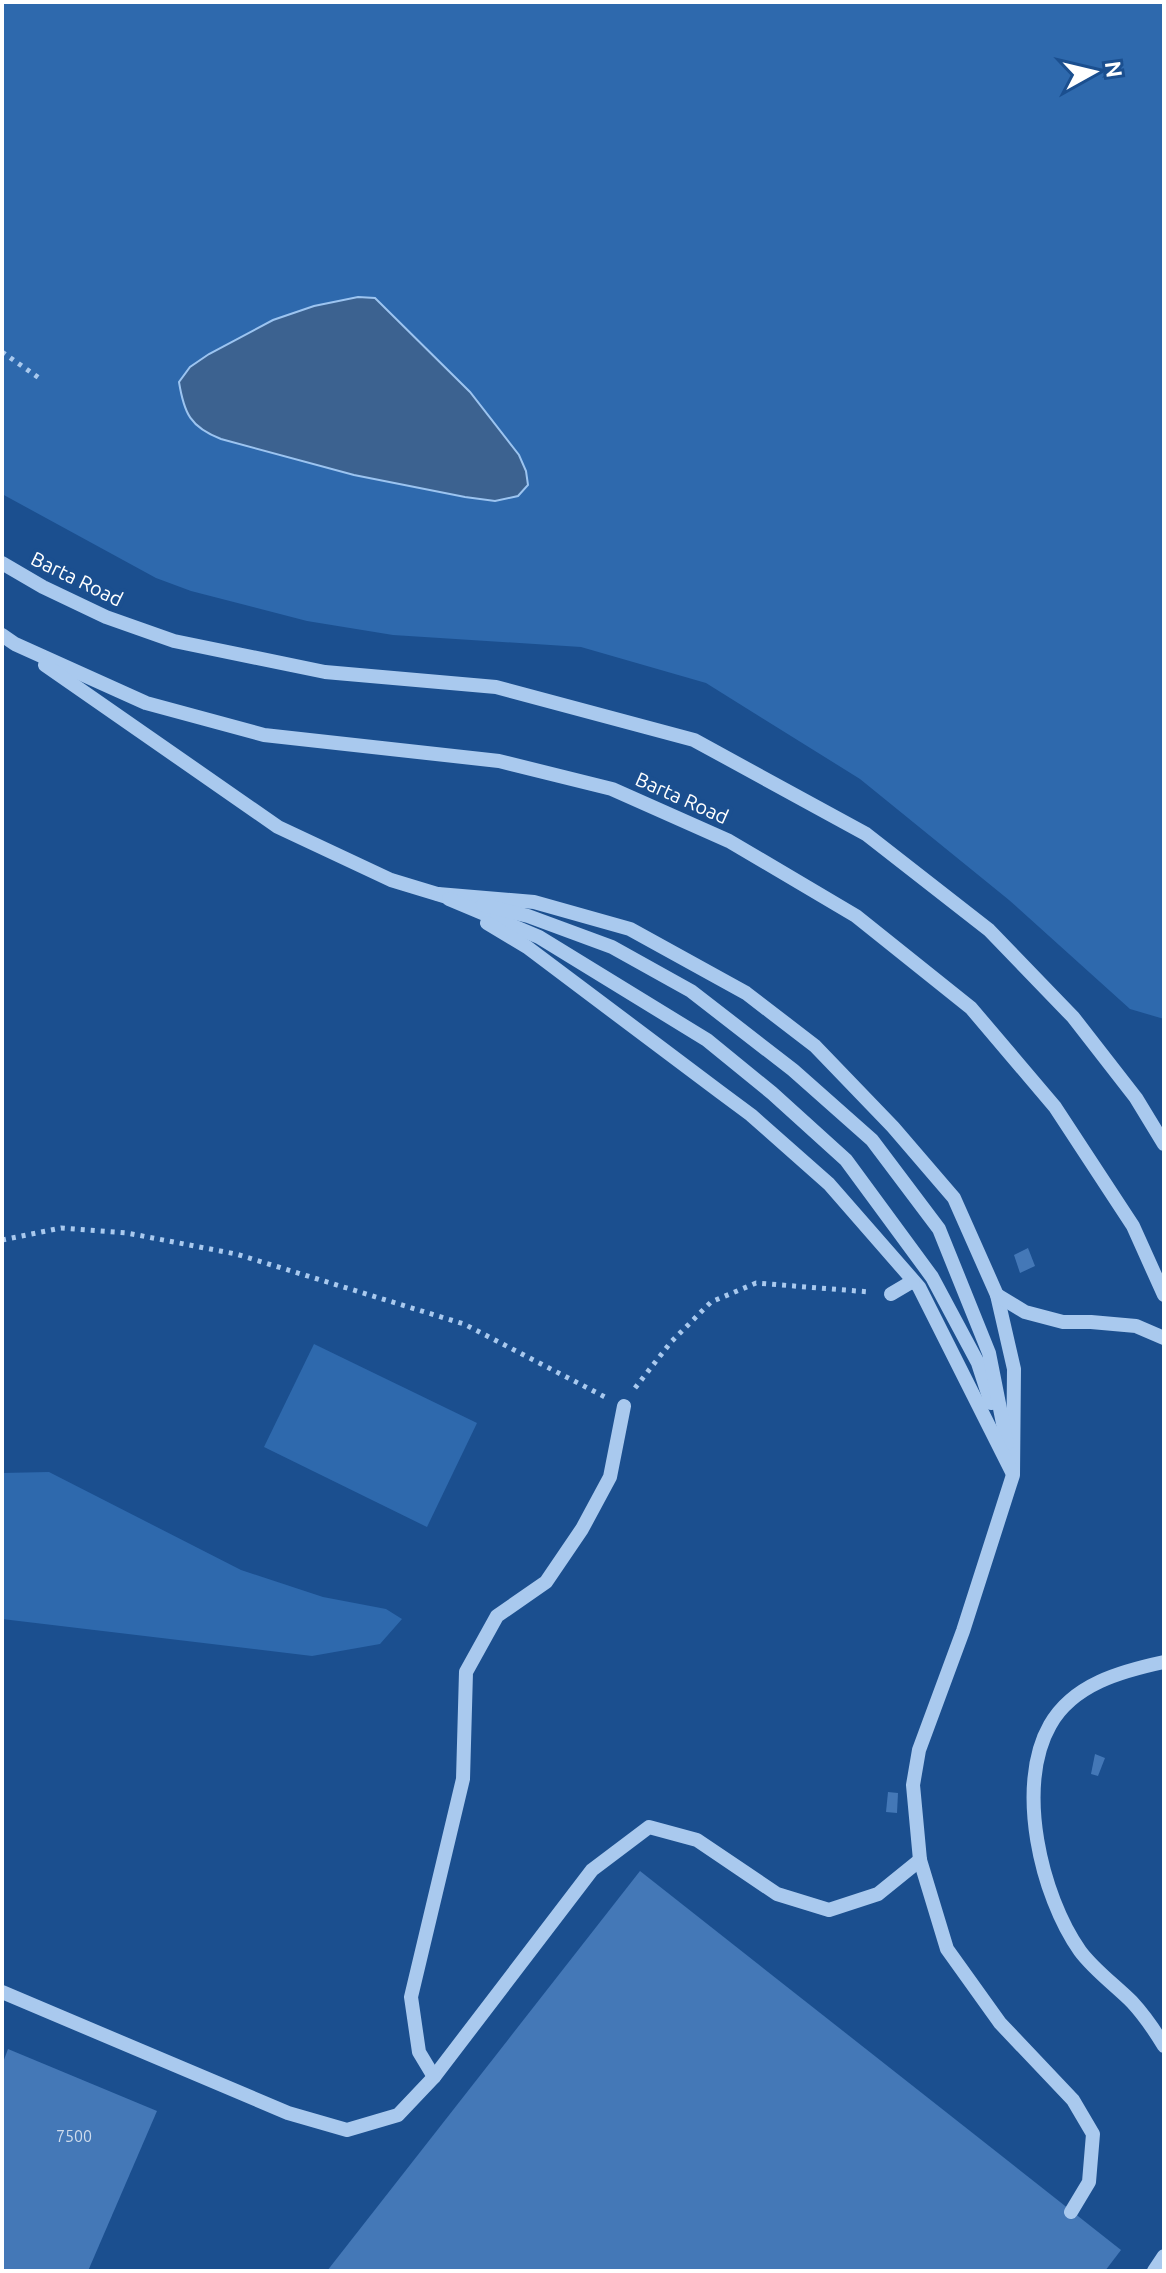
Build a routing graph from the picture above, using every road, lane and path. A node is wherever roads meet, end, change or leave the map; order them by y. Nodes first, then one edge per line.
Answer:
1 (2, 352) edge
2 (42, 380) dead end
3 (2, 563) edge
4 (2, 635) edge
5 (15, 644) junction
6 (438, 894) junction
7 (1164, 1144) edge
8 (2, 1240) edge
9 (913, 1281) junction
10 (891, 1294) joint
11 (997, 1295) junction
12 (1164, 1295) edge
13 (1164, 1338) edge
14 (624, 1406) junction
15 (1013, 1475) junction
16 (1164, 1662) edge
17 (920, 1860) junction
18 (2, 1992) edge
19 (1164, 2046) edge
20 (434, 2077) junction
21 (1071, 2212) dead end
22 (1164, 2256) edge
23 (1154, 2271) edge

1 - 2 path
3 - 7 street, Barta Road
4 - 5 street, Barta Road
5 - 6 street
5 - 12 street, Barta Road
6 - 9 street
6 - 11 street
6 - 15 street
6 - 15 street
8 - 14 path
9 - 10 street
9 - 15 street
10 - 14 path
11 - 13 street
11 - 15 street
14 - 20 street
15 - 17 street
16 - 19 street
17 - 20 street
17 - 21 street
18 - 20 street
22 - 23 street

